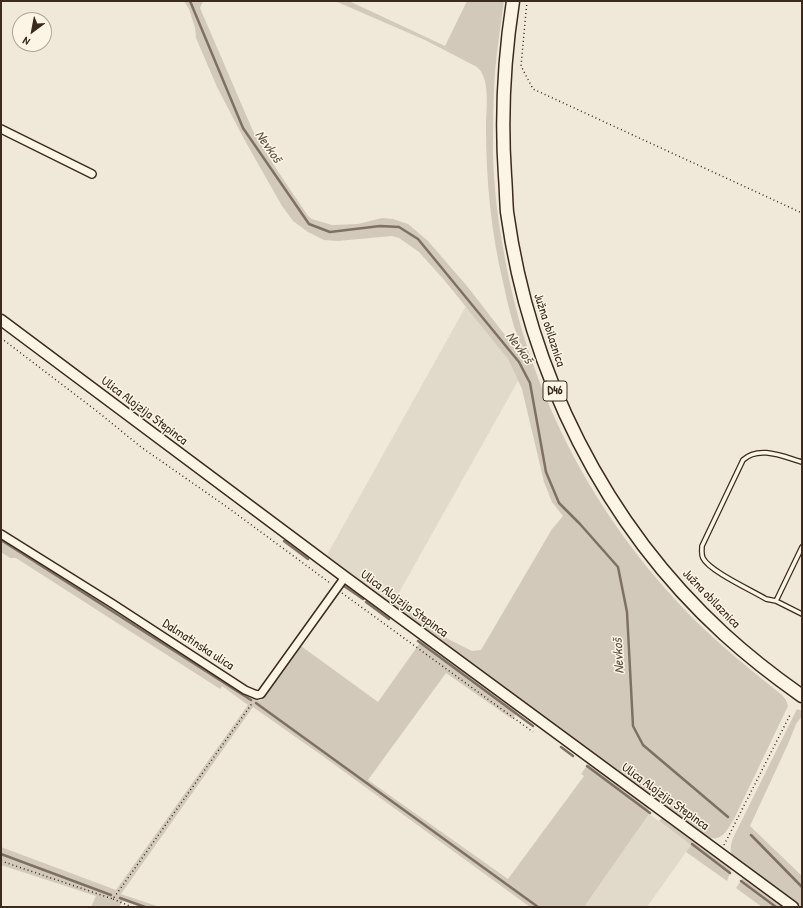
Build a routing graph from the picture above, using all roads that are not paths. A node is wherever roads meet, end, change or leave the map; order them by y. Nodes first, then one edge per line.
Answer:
1 (513, 1) edge
2 (1, 129) edge
3 (92, 174) dead end
4 (1, 320) edge
5 (802, 462) edge
6 (1, 534) edge
7 (802, 547) edge
8 (345, 577) junction
9 (776, 601) junction
10 (802, 614) edge
11 (802, 696) edge
12 (793, 907) edge

1 - 11 main road, Južna obilaznica / D46
2 - 3 street
4 - 8 main road, Ulica Alojzija Stepinca
5 - 9 lane
6 - 8 street, Dalmatinska ulica
7 - 9 lane
8 - 12 main road, Ulica Alojzija Stepinca
9 - 10 lane

